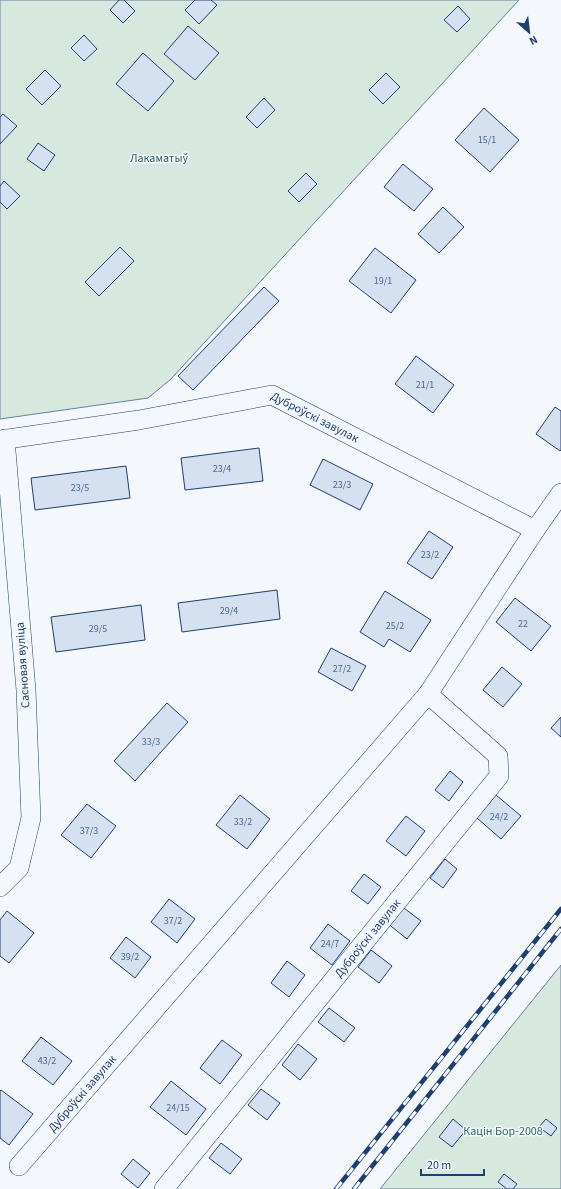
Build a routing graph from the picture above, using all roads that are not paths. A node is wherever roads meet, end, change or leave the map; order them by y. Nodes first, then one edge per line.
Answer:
1 (3, 439) edge
2 (561, 493) edge
3 (535, 530) junction
4 (428, 694) junction
5 (0, 887) edge
6 (19, 1166) dead end
7 (164, 1189) edge

1 - 3 street, Дуброўскі завулак
1 - 5 street, Сасновая вуліца
2 - 3 street, Дуброўскі завулак
3 - 4 street, Дуброўскі завулак
4 - 6 street, Дуброўскі завулак
4 - 7 street, Дуброўскі завулак

